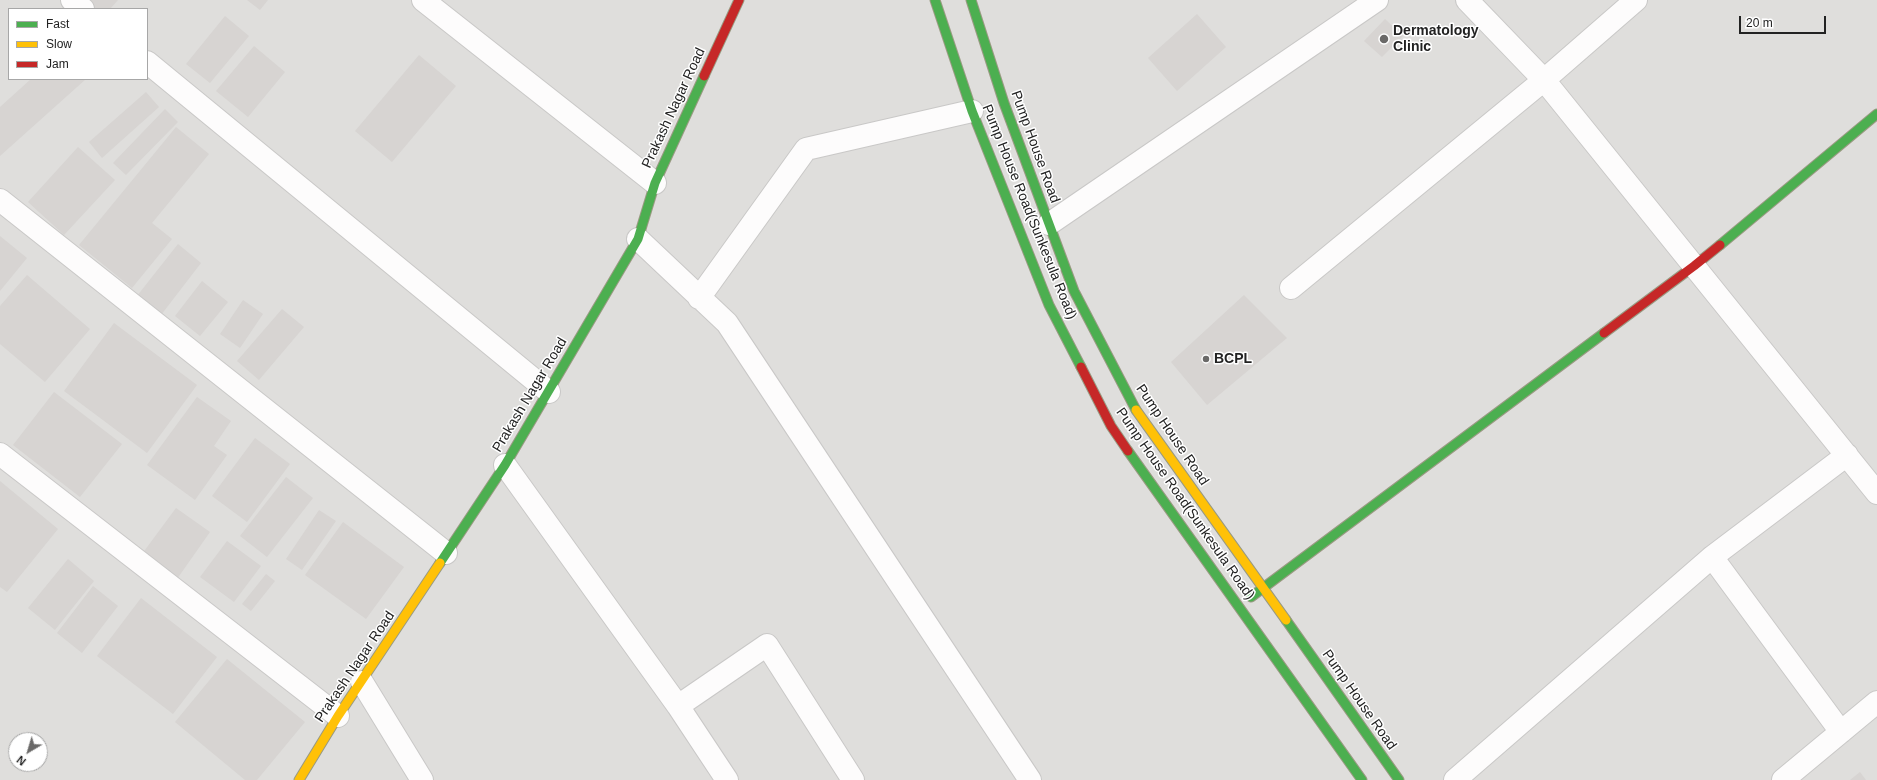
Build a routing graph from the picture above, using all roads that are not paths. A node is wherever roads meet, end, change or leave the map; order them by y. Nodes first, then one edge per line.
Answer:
1 (72, 0) edge
2 (423, 0) edge
3 (739, 0) edge
4 (935, 0) edge
5 (971, 0) edge
6 (1377, 0) edge
7 (1467, 0) edge
8 (1636, 0) edge
9 (82, 8) edge
10 (148, 63) edge
11 (1544, 80) junction
12 (972, 111) junction
13 (1877, 114) edge
14 (655, 183) junction
15 (0, 200) edge
16 (1049, 224) junction
17 (638, 239) junction
18 (1694, 266) junction
19 (1291, 288) dead end
20 (698, 298) junction
21 (549, 392) junction
22 (0, 454) edge
23 (1847, 455) junction
24 (505, 465) junction
25 (1877, 493) edge
26 (446, 553) junction
27 (1712, 557) junction
28 (1263, 589) junction
29 (1238, 606) junction
30 (362, 682) junction
31 (1877, 702) edge
32 (678, 706) junction
33 (338, 716) junction
34 (1841, 732) junction
35 (299, 780) edge
36 (422, 780) edge
37 (727, 780) edge
38 (853, 780) edge
39 (1030, 780) edge
40 (1362, 780) edge
41 (1399, 780) edge
42 (1455, 780) edge
43 (1783, 780) edge

1 - 9 street
2 - 14 street
3 - 14 main road, Prakash Nagar Road
4 - 12 main road, Pump House Road(Sunkesula Road)
5 - 16 main road, Pump House Road
6 - 16 street
7 - 11 street
8 - 11 street
10 - 21 street
11 - 18 street
11 - 19 street
12 - 20 street
12 - 29 main road, Pump House Road(Sunkesula Road)
13 - 18 main road
14 - 17 main road, Prakash Nagar Road
15 - 26 street
16 - 28 main road, Pump House Road
17 - 20 street
17 - 21 main road, Prakash Nagar Road
18 - 23 street
18 - 28 main road
20 - 39 street
21 - 24 main road, Prakash Nagar Road
22 - 33 street
23 - 25 street
23 - 27 street
24 - 26 main road, Prakash Nagar Road
24 - 32 street
26 - 30 main road, Prakash Nagar Road
27 - 34 street
27 - 42 street
28 - 29 main road
28 - 41 main road, Pump House Road
29 - 40 main road, Pump House Road(Sunkesula Road)
30 - 33 main road, Prakash Nagar Road
30 - 36 street
31 - 34 street
32 - 37 street
32 - 38 street
33 - 35 main road, Prakash Nagar Road
34 - 43 street

